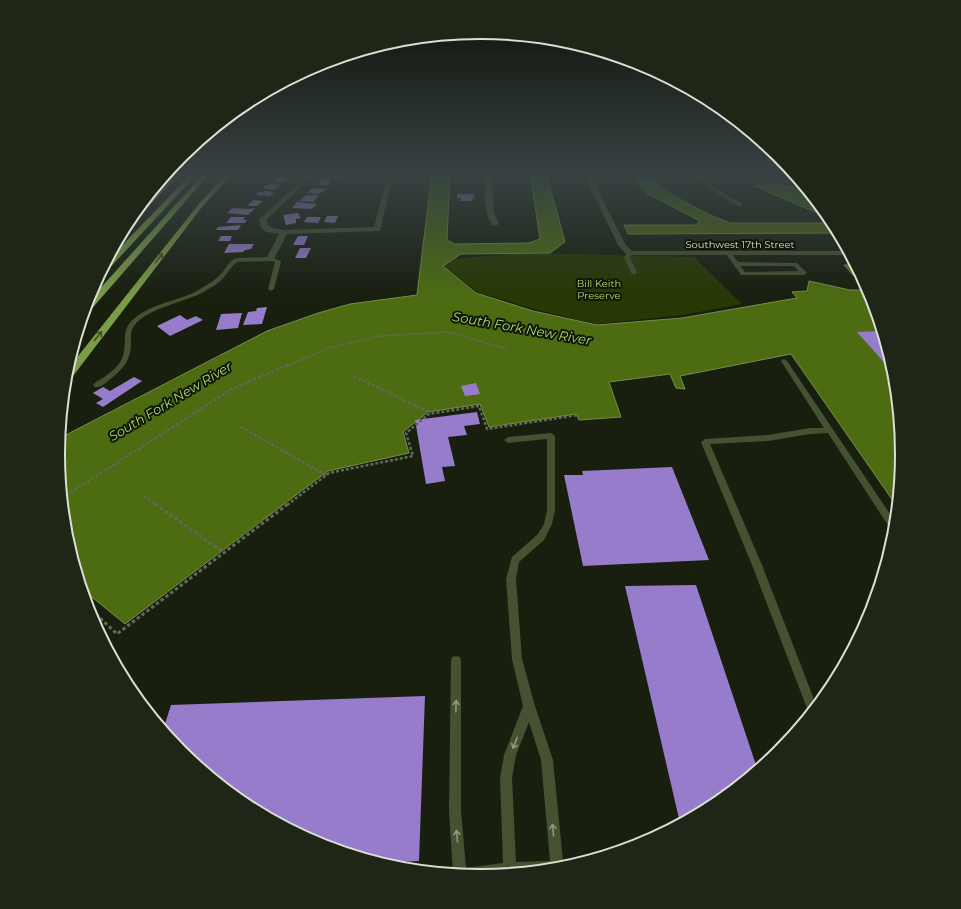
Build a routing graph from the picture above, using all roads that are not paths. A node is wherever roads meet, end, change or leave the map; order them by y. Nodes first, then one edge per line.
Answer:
1 (145, 214) edge
2 (156, 214) edge
3 (169, 214) edge
4 (193, 214) edge
5 (268, 214) edge
6 (381, 214) edge
7 (491, 214) edge
8 (607, 214) edge
9 (495, 224) dead end
10 (134, 226) edge
11 (284, 232) junction
12 (630, 253) junction
13 (843, 253) edge
14 (729, 254) junction
15 (115, 258) edge
16 (270, 259) junction
17 (237, 260) joint
18 (736, 264) junction
19 (634, 272) dead end
20 (271, 289) dead end
21 (96, 298) edge
22 (784, 361) dead end
23 (74, 367) edge
24 (98, 385) dead end
25 (830, 430) junction
26 (508, 440) dead end
27 (890, 521) edge
28 (456, 661) dead end
29 (529, 706) junction
30 (811, 706) edge
31 (559, 862) edge
32 (510, 868) junction
33 (516, 868) edge
34 (460, 869) edge
35 (501, 869) edge

1 - 10 highway
2 - 15 highway
3 - 21 highway
23 -> 4 highway
5 - 11 street
6 - 11 street
7 - 9 street
8 - 12 street
11 - 16 street
12 - 14 street, Southwest 17th Street
12 - 19 lane
13 - 14 street, Southwest 17th Street
14 - 18 lane
16 - 17 street
16 - 20 lane
17 - 24 lane
18 - 18 lane
22 - 25 lane
25 - 27 lane
25 - 30 lane
26 - 29 lane
34 -> 28 lane
31 -> 29 lane
29 -> 32 lane
32 - 33 lane
32 - 35 lane

